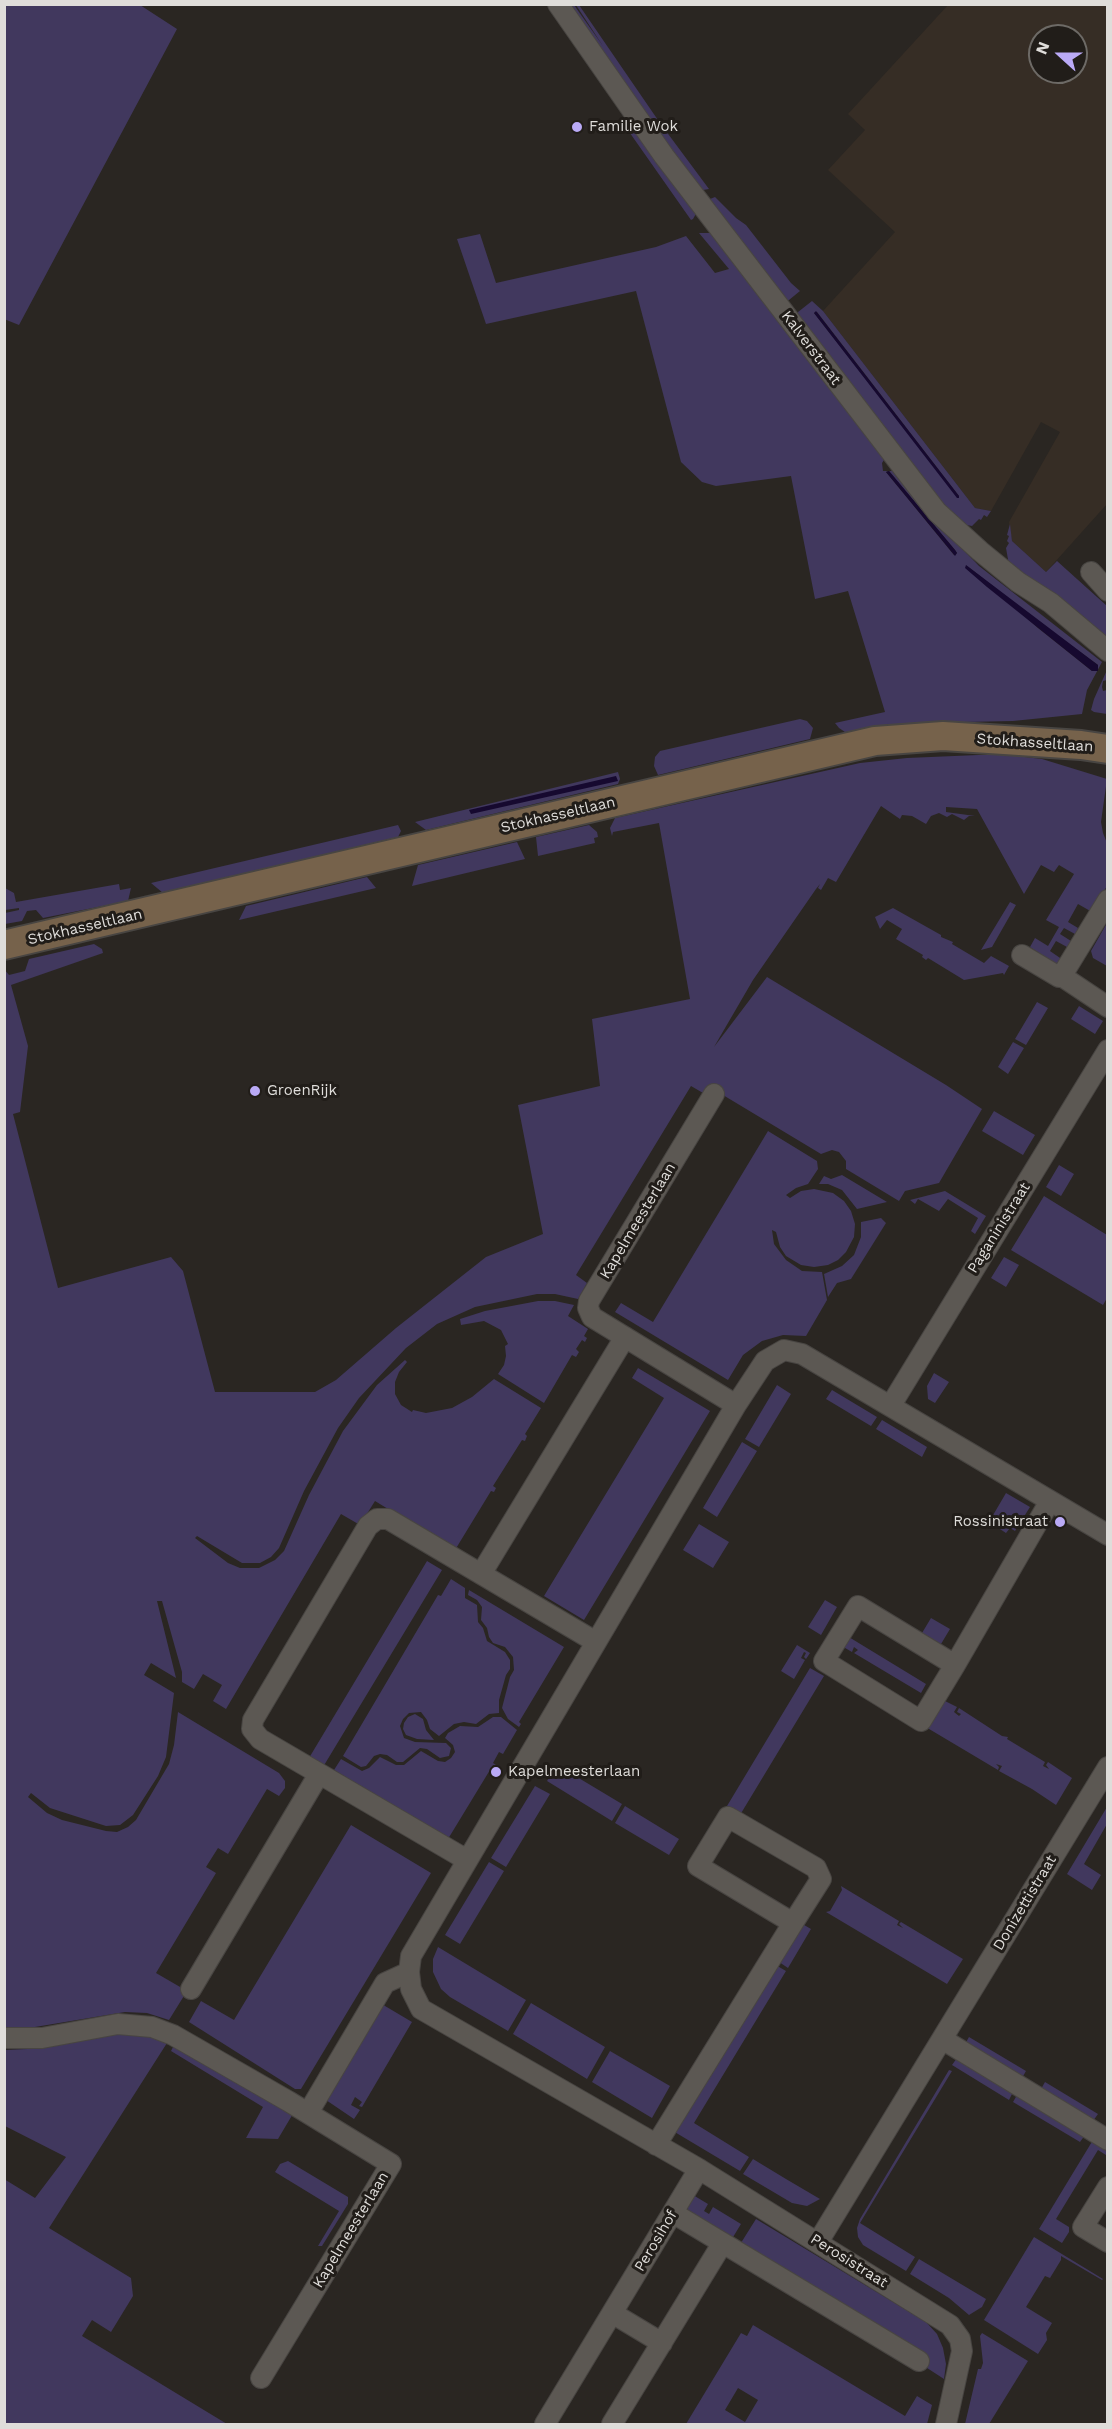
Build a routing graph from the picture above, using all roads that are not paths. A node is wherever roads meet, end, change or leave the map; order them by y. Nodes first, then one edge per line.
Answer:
1 (558, 4) edge
2 (1091, 572) dead end
3 (1107, 591) edge
4 (1107, 651) edge
5 (1107, 749) edge
6 (1107, 900) edge
7 (8, 944) edge
8 (1022, 955) dead end
9 (1063, 977) junction
10 (1107, 1007) edge
11 (1107, 1050) edge
12 (714, 1094) dead end
13 (625, 1336) junction
14 (736, 1405) junction
15 (891, 1406) junction
16 (1050, 1501) junction
17 (1104, 1525) edge
18 (481, 1574) junction
19 (596, 1642) junction
20 (955, 1665) junction
21 (1107, 1767) edge
22 (319, 1774) junction
23 (467, 1860) junction
24 (793, 1923) junction
25 (409, 1972) junction
26 (191, 1989) dead end
27 (4, 2038) edge
28 (942, 2039) junction
29 (308, 2113) junction
30 (1107, 2140) edge
31 (656, 2145) junction
32 (699, 2169) junction
33 (1107, 2187) edge
34 (673, 2213) junction
35 (818, 2241) junction
36 (1107, 2242) edge
37 (722, 2244) junction
38 (612, 2313) junction
39 (662, 2343) junction
40 (919, 2361) dead end
41 (261, 2379) dead end
42 (545, 2424) edge
43 (612, 2424) edge
44 (946, 2424) edge

1 - 4 street, Kalverstraat
2 - 3 street
5 - 7 street, Stokhasseltlaan
6 - 9 street
8 - 9 street
9 - 10 street
11 - 15 street, Paganinistraat
12 - 13 street, Kapelmeesterlaan
13 - 14 street, Kapelmeesterlaan
13 - 18 street
14 - 15 street
14 - 19 street
15 - 16 street
16 - 17 street
16 - 20 street
18 - 19 street
18 - 22 street
19 - 23 street
20 - 20 street
21 - 28 street, Donizettistraat
22 - 23 street
22 - 26 street
23 - 25 street
24 - 24 street
24 - 31 street
25 - 29 street
25 - 31 street, Perosistraat
27 - 29 street, Kapelmeesterlaan
28 - 30 street
28 - 35 street, Donizettistraat
29 - 41 street, Kapelmeesterlaan
31 - 32 street, Perosistraat
32 - 34 street, Perosihof
32 - 35 street, Perosistraat
33 - 36 street
34 - 37 street
34 - 38 street, Perosihof
35 - 44 street, Perosistraat
37 - 39 street
37 - 40 street
38 - 39 street
38 - 42 street, Perosihof
39 - 43 street

